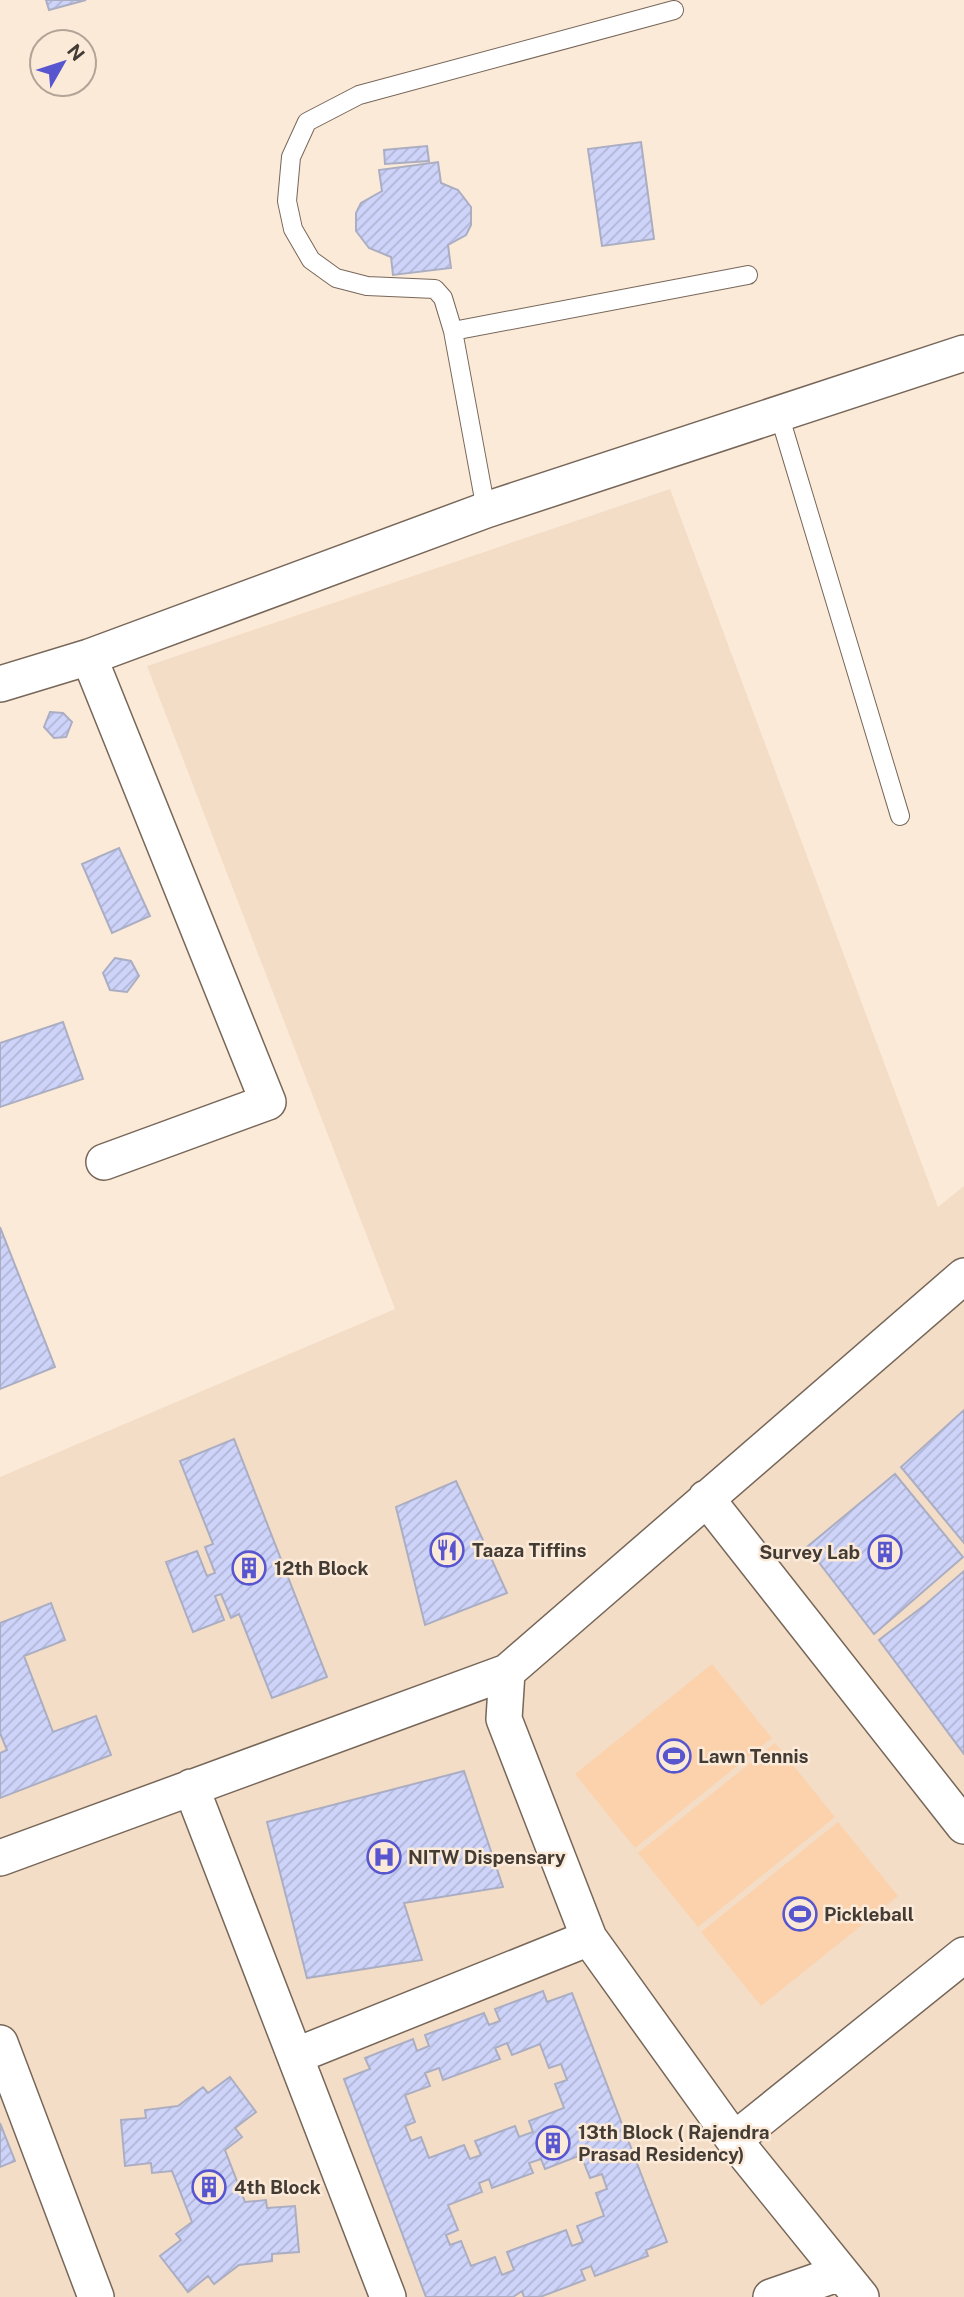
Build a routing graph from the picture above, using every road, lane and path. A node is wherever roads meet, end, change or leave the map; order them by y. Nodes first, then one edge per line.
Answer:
1 (674, 10) dead end
2 (748, 275) dead end
3 (453, 331) junction
4 (964, 353) edge
5 (779, 414) junction
6 (486, 510) junction
7 (89, 657) junction
8 (0, 684) edge
9 (900, 816) dead end
10 (104, 1162) dead end
11 (964, 1276) edge
12 (706, 1498) junction
13 (507, 1672) junction
14 (191, 1787) junction
15 (964, 1826) edge
16 (0, 1858) edge
17 (589, 1938) junction
18 (964, 1955) edge
19 (0, 2043) edge
20 (295, 2056) junction
21 (734, 2140) junction
22 (851, 2285) edge
23 (96, 2297) edge
24 (388, 2297) edge
25 (771, 2297) edge

1 - 3 lane
2 - 3 lane
3 - 6 lane
4 - 5 street
5 - 6 street
5 - 9 lane
6 - 7 street
7 - 8 street
7 - 10 street
11 - 12 street
12 - 13 street
12 - 15 street
13 - 14 street
13 - 17 street
14 - 16 street
14 - 20 street
17 - 20 street
17 - 21 street
18 - 21 street
19 - 23 street
20 - 24 street
21 - 22 street
22 - 25 street

